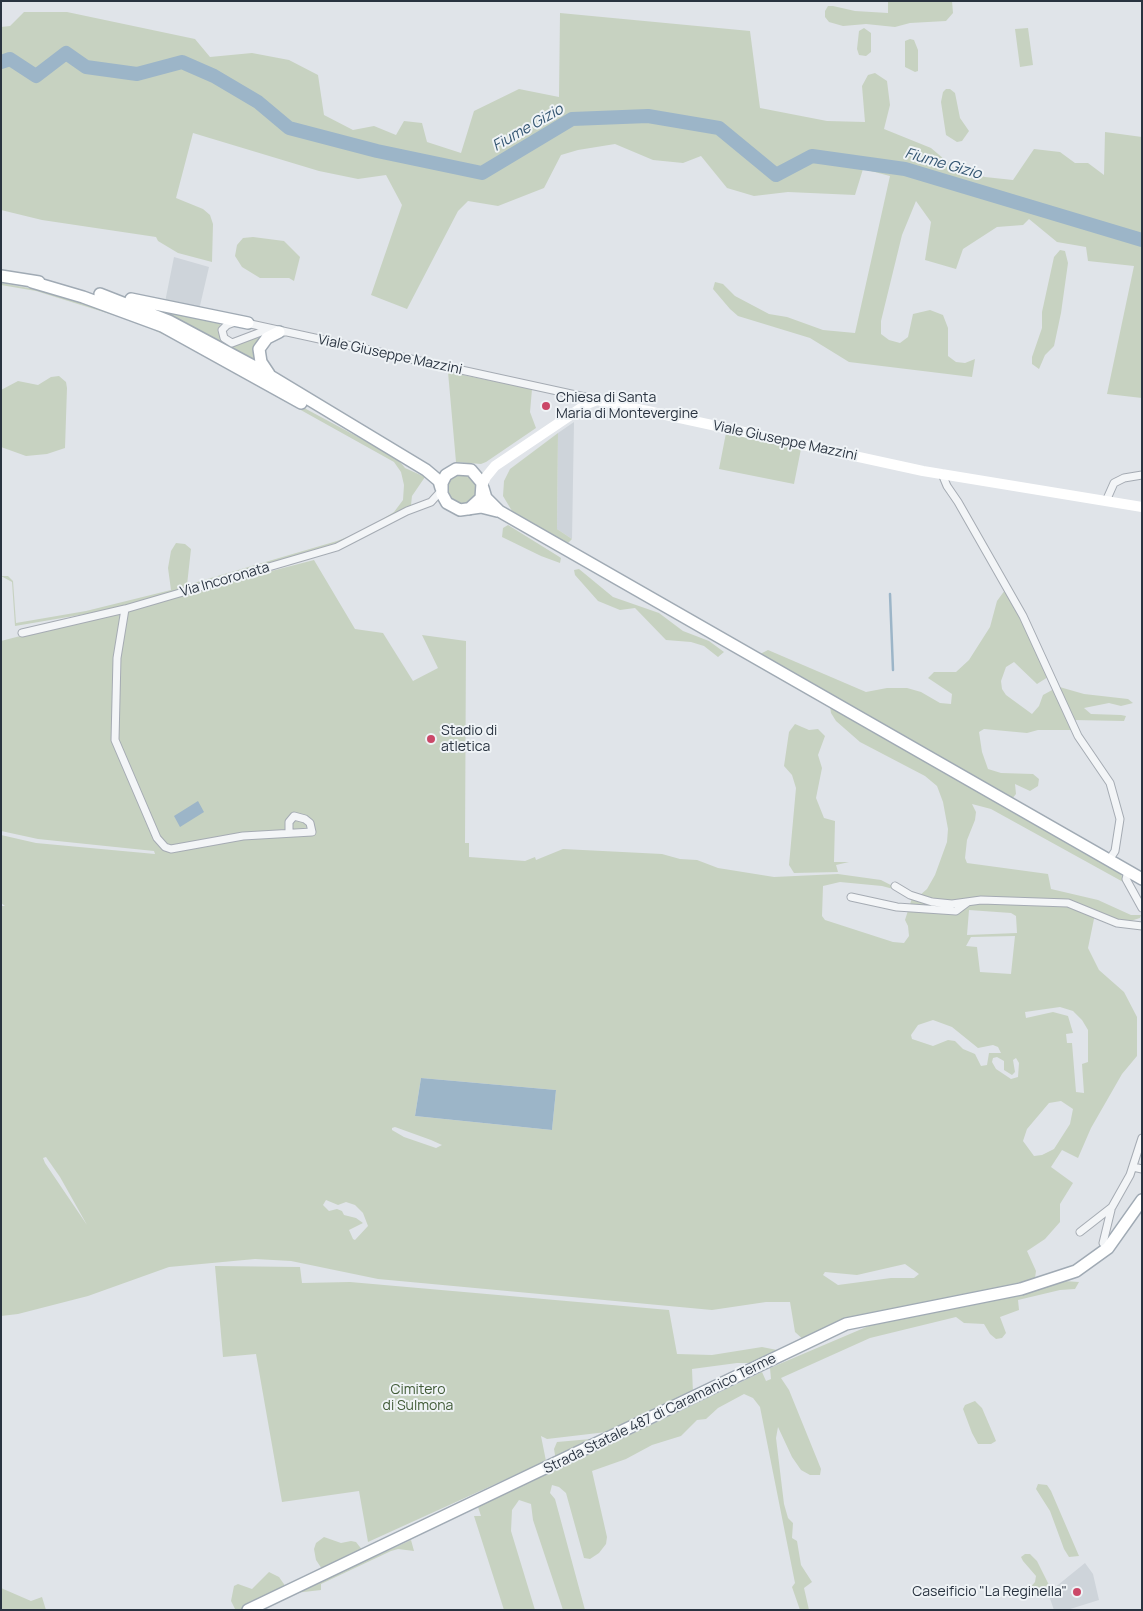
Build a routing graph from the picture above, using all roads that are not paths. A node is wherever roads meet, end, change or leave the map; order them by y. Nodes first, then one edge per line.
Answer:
1 (1, 276) edge
2 (32, 282) junction
3 (100, 294) junction
4 (248, 323) junction
5 (282, 332) junction
6 (271, 377) junction
7 (569, 393) junction
8 (594, 401) junction
9 (577, 411) junction
10 (359, 431) junction
11 (495, 466) junction
12 (468, 469) junction
13 (426, 470) junction
14 (451, 472) junction
15 (942, 474) junction
16 (1142, 475) edge
17 (482, 487) junction
18 (441, 490) junction
19 (1106, 501) junction
20 (449, 505) junction
21 (422, 506) junction
22 (1142, 507) edge
23 (469, 509) junction
24 (499, 511) junction
25 (125, 609) junction
26 (22, 633) dead end
27 (289, 833) dead end
28 (1109, 860) junction
29 (1128, 871) junction
30 (1142, 879) edge
31 (895, 886) dead end
32 (851, 897) dead end
33 (969, 902) junction
34 (1142, 908) edge
35 (1142, 926) edge
36 (1142, 1138) edge
37 (1133, 1167) junction
38 (1142, 1169) edge
39 (1142, 1200) edge
40 (1112, 1207) junction
41 (1080, 1232) dead end
42 (1108, 1248) junction
43 (248, 1610) edge

1 - 2 main road
2 - 3 main road
2 - 10 main road
3 - 4 main road
3 - 6 main road
4 - 5 street, Viale Giuseppe Mazzini
4 - 5 street, Viale Giuseppe Mazzini
5 - 6 main road
5 - 7 street, Viale Giuseppe Mazzini
6 - 10 main road
7 - 8 street, Viale Giuseppe Mazzini
7 - 9 street
8 - 9 main road
8 - 15 main road, Viale Giuseppe Mazzini
9 - 11 main road
10 - 13 main road
11 - 12 main road
11 - 17 main road
12 - 14 main road
12 - 17 main road
13 - 14 main road
13 - 18 main road
14 - 18 main road
15 - 19 main road, Viale Giuseppe Mazzini
15 - 28 street
16 - 19 street
17 - 23 main road
17 - 24 main road
18 - 20 main road
18 - 21 street, Via Incoronata
19 - 22 main road, Viale Giuseppe Mazzini
20 - 21 street, Via Incoronata
20 - 23 main road
21 - 25 street, Via Incoronata
23 - 24 main road
24 - 28 main road
25 - 26 street, Via Incoronata
25 - 27 street
28 - 29 main road
29 - 30 main road
29 - 34 street
31 - 33 street
32 - 33 street
33 - 35 street
36 - 37 street
37 - 38 street
37 - 40 street
39 - 42 main road, Strada Statale 487 di Caramanico Terme
40 - 41 street
40 - 42 street
42 - 43 main road, Strada Statale 487 di Caramanico Terme

